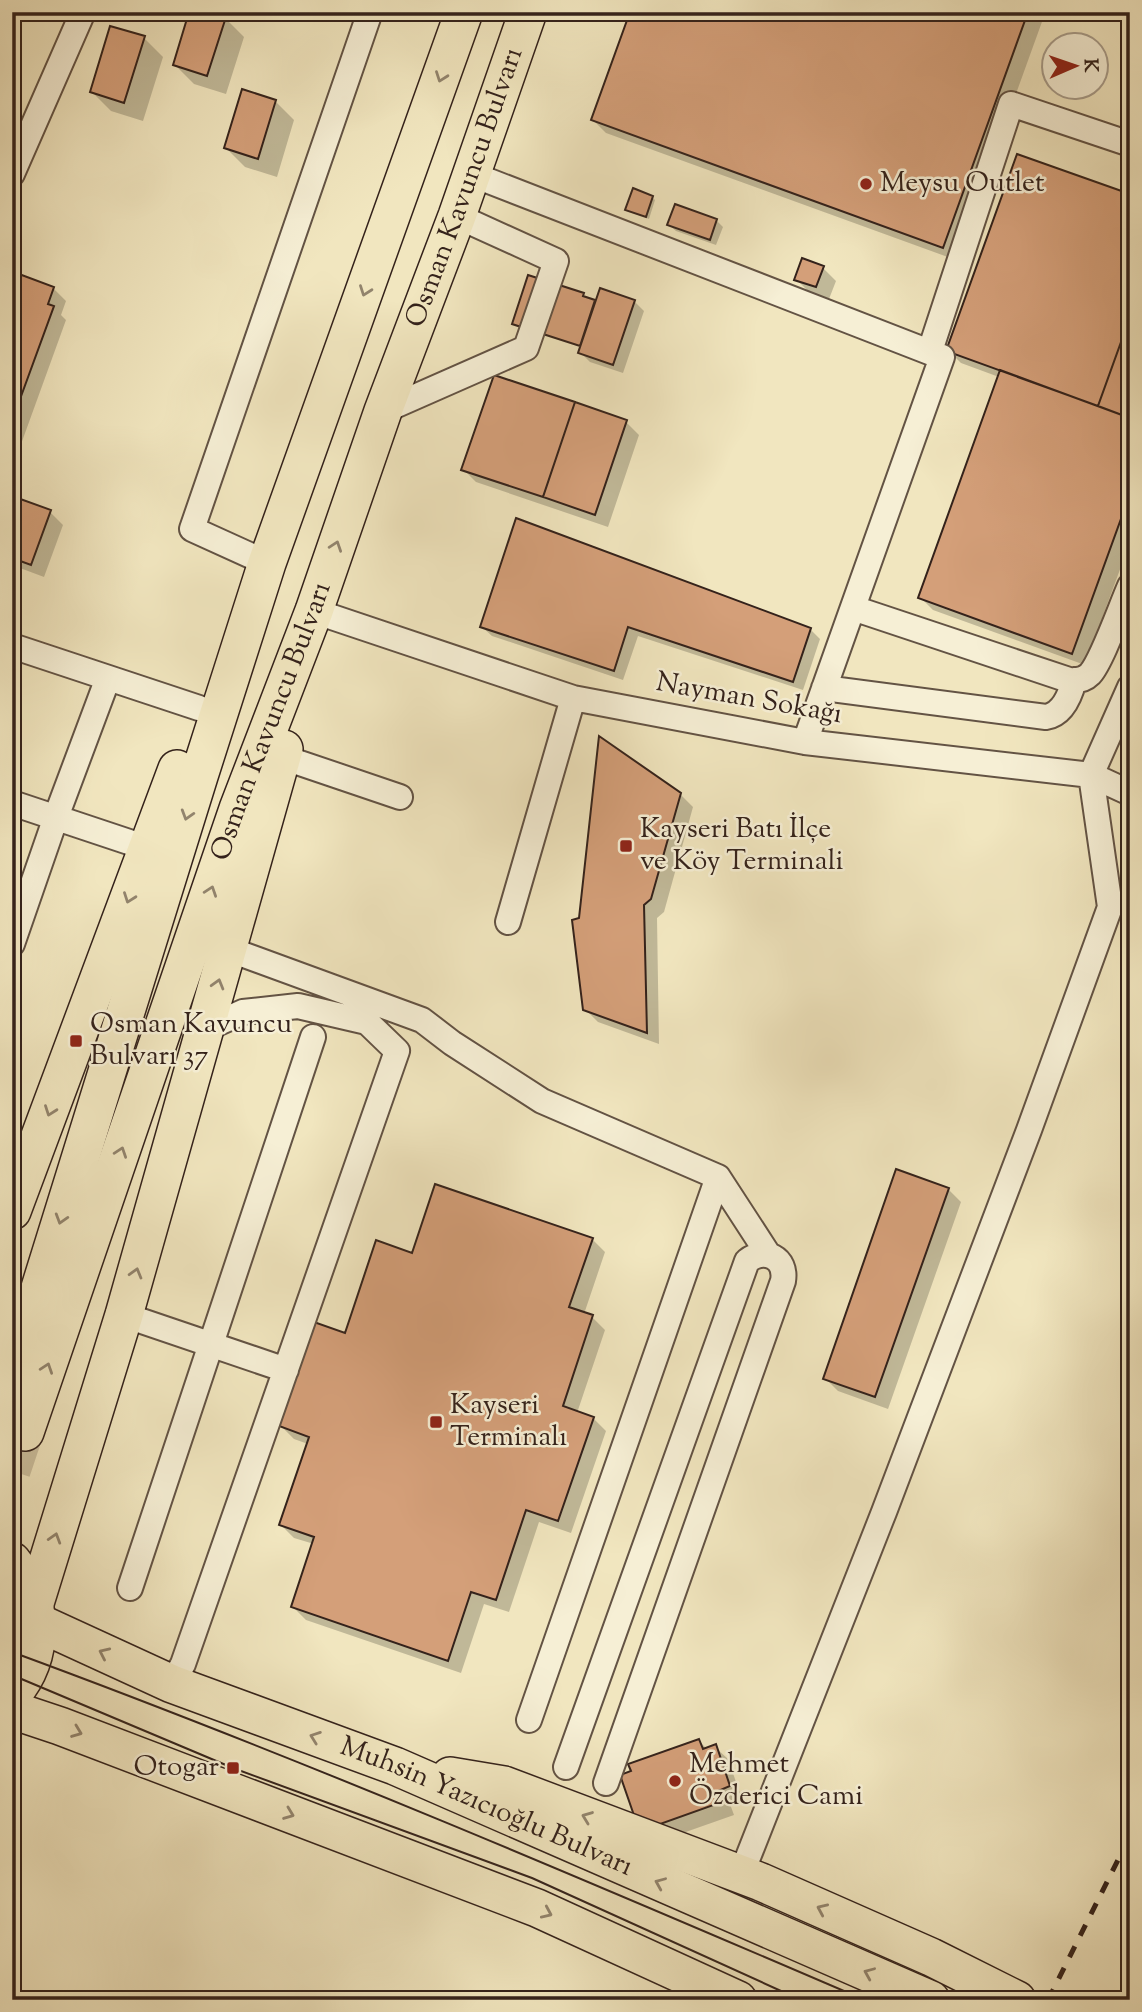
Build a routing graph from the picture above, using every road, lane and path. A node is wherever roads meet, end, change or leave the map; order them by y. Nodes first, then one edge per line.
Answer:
1 (83, 12) edge
2 (370, 12) edge
3 (464, 12) edge
4 (528, 12) edge
5 (1130, 144) edge
6 (12, 174) edge
7 (471, 174) junction
8 (457, 216) junction
9 (930, 351) junction
10 (383, 411) junction
11 (267, 563) junction
12 (1130, 586) edge
13 (853, 608) junction
14 (314, 611) junction
15 (12, 646) edge
16 (108, 678) junction
17 (1073, 680) junction
18 (1130, 687) edge
19 (824, 688) junction
20 (573, 698) junction
21 (199, 708) junction
22 (805, 742) junction
23 (282, 758) junction
24 (1091, 775) junction
25 (1130, 793) edge
26 (400, 797) dead end
27 (12, 803) edge
28 (56, 817) junction
29 (147, 848) junction
30 (508, 922) dead end
31 (12, 944) edge
32 (228, 949) junction
33 (205, 1029) junction
34 (313, 1037) dead end
35 (718, 1177) junction
36 (12, 1211) edge
37 (768, 1254) junction
38 (124, 1315) junction
39 (211, 1345) junction
40 (286, 1370) junction
41 (12, 1378) edge
42 (25, 1432) tunnel mouth
43 (12, 1561) edge
44 (130, 1588) dead end
45 (36, 1612) junction
46 (172, 1685) junction
47 (12, 1695) edge
48 (12, 1710) edge
49 (529, 1720) dead end
50 (395, 1766) junction
51 (565, 1767) dead end
52 (606, 1783) dead end
53 (346, 1836) junction
54 (741, 1875) junction
55 (969, 1986) edge
56 (680, 2000) edge
57 (738, 2000) edge
58 (931, 2000) edge
59 (1017, 2000) edge

1 - 6 street
2 - 11 street
3 -> 11 highway, Osman Kavuncu Bulvarı
4 - 7 highway, Osman Kavuncu Bulvarı
5 - 9 street
7 - 8 highway, Osman Kavuncu Bulvarı
7 - 9 street
8 - 10 highway, Osman Kavuncu Bulvarı
8 - 10 street
9 - 13 street
14 -> 10 highway, Osman Kavuncu Bulvarı
11 - 21 highway
11 -> 41 highway, Osman Kavuncu Bulvarı
12 - 17 street
13 - 17 street
13 - 19 street
14 - 20 street, Nayman Sokağı
14 - 23 highway
42 -> 14 highway, Osman Kavuncu Bulvarı
15 - 16 street
16 - 21 street
16 - 28 street
17 - 19 street
18 - 24 street
19 - 22 street
20 - 22 street, Nayman Sokağı
20 - 30 street
21 - 29 highway
22 - 24 street, Nayman Sokağı
23 - 26 street
23 - 32 highway
24 - 25 street, Nayman Sokağı
24 - 54 street
27 - 28 street
28 - 29 street
28 - 31 street
29 -> 36 highway
33 -> 32 highway
32 - 35 street
38 -> 33 highway
33 - 40 street
34 - 39 street
35 - 37 street
35 - 49 street
37 - 51 street
37 - 52 street
38 - 39 street
45 -> 38 highway
39 - 40 street
39 - 44 street
40 - 46 street
43 - 45 highway
46 -> 45 highway, Muhsin Yazıcıoğlu Bulvarı
45 - 47 highway
50 -> 46 highway, Muhsin Yazıcıoğlu Bulvarı
48 -> 53 highway
54 -> 50 highway
58 -> 50 highway, Muhsin Yazıcıoğlu Bulvarı
53 - 56 highway
53 -> 57 highway
55 -> 54 highway
55 - 59 highway

